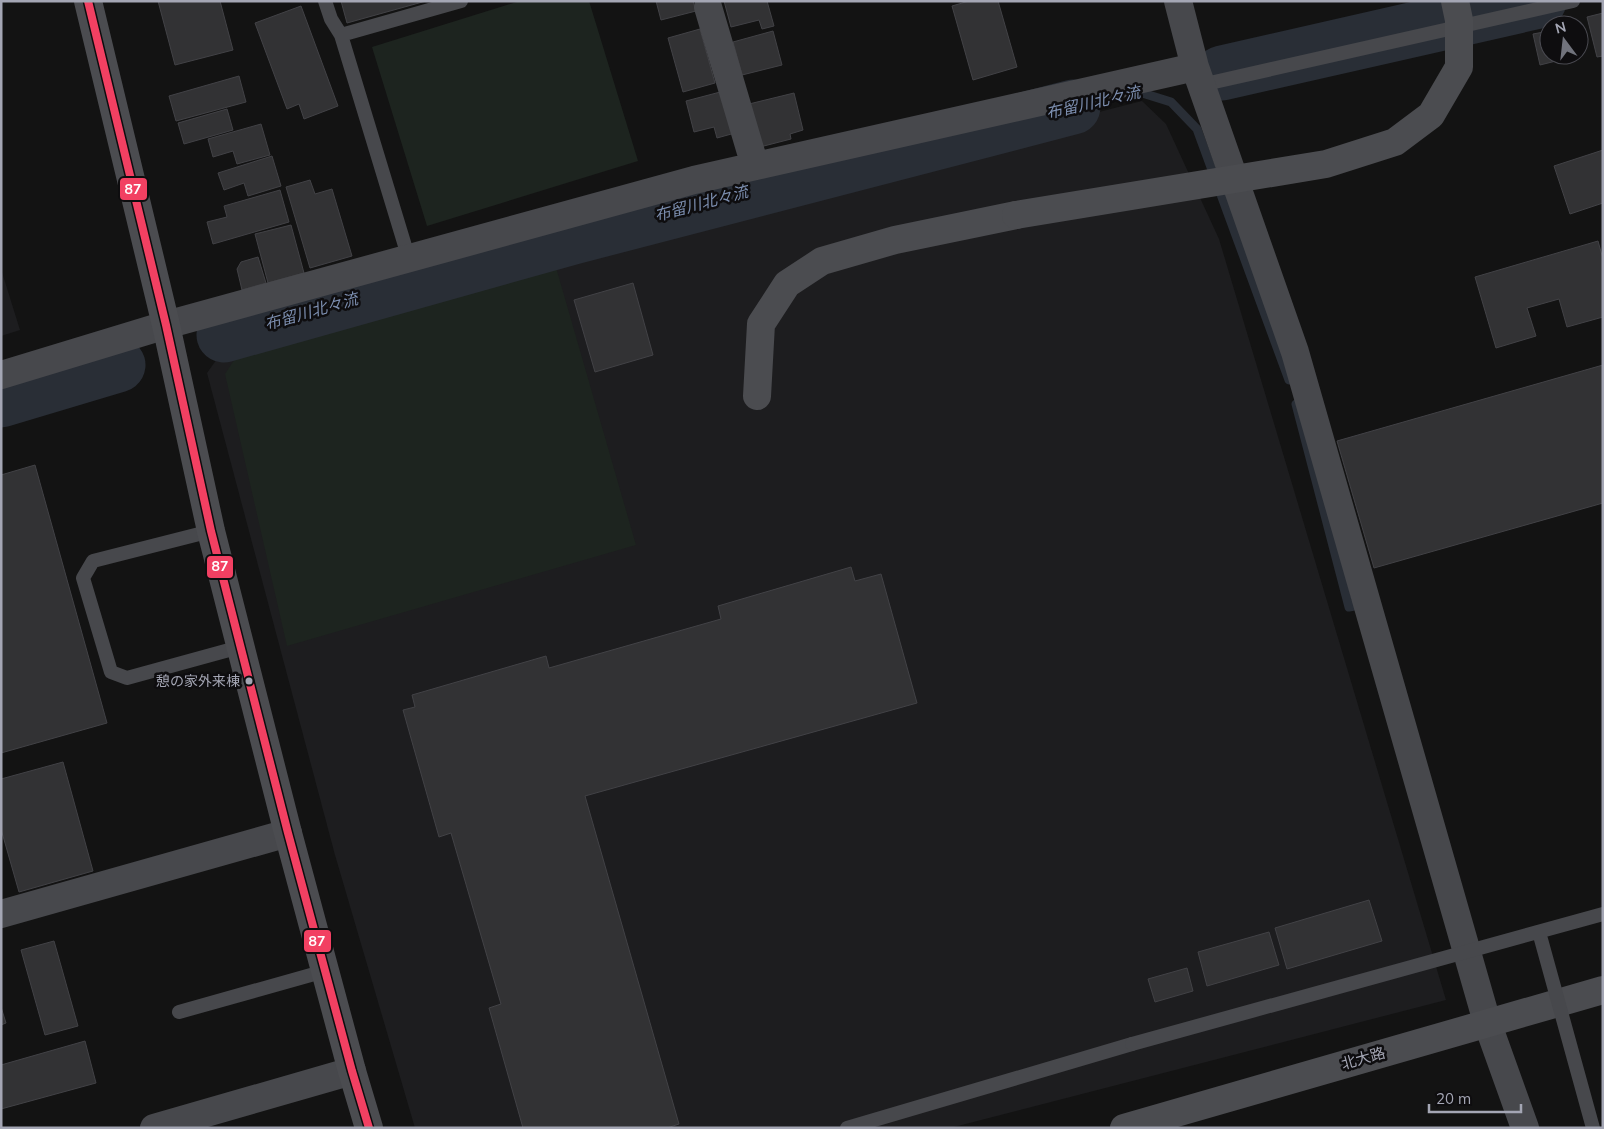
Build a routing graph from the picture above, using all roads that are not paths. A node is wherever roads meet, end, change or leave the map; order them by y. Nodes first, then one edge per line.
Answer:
1 (88, 1) edge
2 (325, 1) edge
3 (461, 1) edge
4 (1178, 1) edge
5 (1455, 1) edge
6 (1573, 1) edge
7 (708, 7) dead end
8 (341, 35) junction
9 (1198, 76) junction
10 (755, 166) junction
11 (409, 259) junction
12 (168, 333) junction
13 (1, 375) edge
14 (757, 396) dead end
15 (211, 531) junction
16 (240, 647) junction
17 (288, 833) junction
18 (1, 914) edge
19 (1603, 914) edge
20 (1539, 932) junction
21 (325, 972) junction
22 (1603, 990) edge
23 (179, 1012) dead end
24 (1487, 1022) junction
25 (352, 1071) junction
26 (154, 1128) edge
27 (369, 1128) edge
28 (847, 1128) edge
29 (1124, 1128) edge
30 (1525, 1128) edge
31 (1593, 1128) edge

1 - 12 street
2 - 8 lane
3 - 8 lane
4 - 9 street
5 - 14 street, bridge
6 - 9 lane
7 - 10 street
8 - 11 lane
9 - 10 street
9 - 24 street
10 - 11 street
11 - 12 street
12 - 13 street
12 - 15 street
15 - 16 street
15 - 16 lane
16 - 17 street
17 - 18 street
17 - 21 street
19 - 20 lane, bridge
20 - 28 lane, bridge
20 - 31 lane, bridge
21 - 23 lane
21 - 25 street
22 - 24 street, 北大路
24 - 29 street, 北大路
24 - 30 street
25 - 26 street
25 - 27 street

